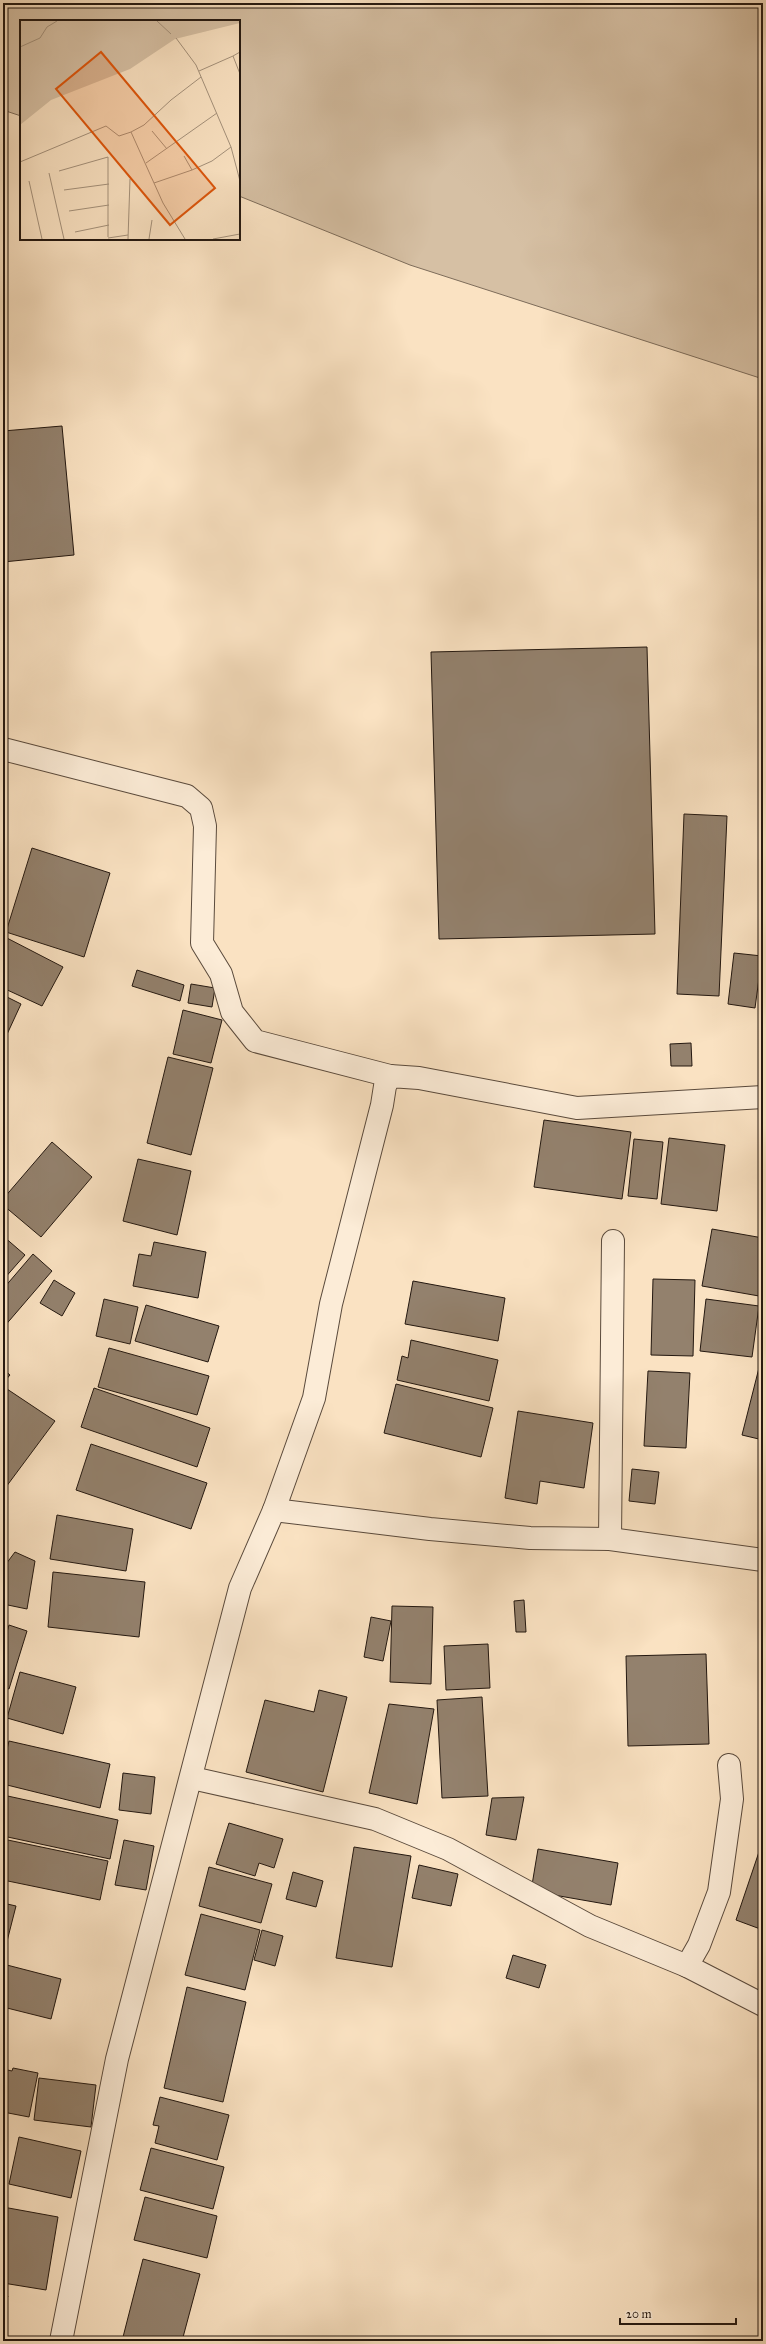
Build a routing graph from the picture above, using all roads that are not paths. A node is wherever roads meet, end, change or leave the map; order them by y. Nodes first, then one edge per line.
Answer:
1 (3, 749) edge
2 (390, 1076) junction
3 (763, 1097) edge
4 (613, 1241) dead end
5 (274, 1510) junction
6 (610, 1539) junction
7 (763, 1560) edge
8 (728, 1765) dead end
9 (192, 1778) junction
10 (687, 1966) junction
11 (763, 2005) edge
12 (61, 2341) edge

1 - 2 street
2 - 3 street
2 - 5 street
4 - 6 street
5 - 6 street
5 - 9 street
6 - 7 street
8 - 10 street
9 - 10 street
9 - 12 street
10 - 11 street

